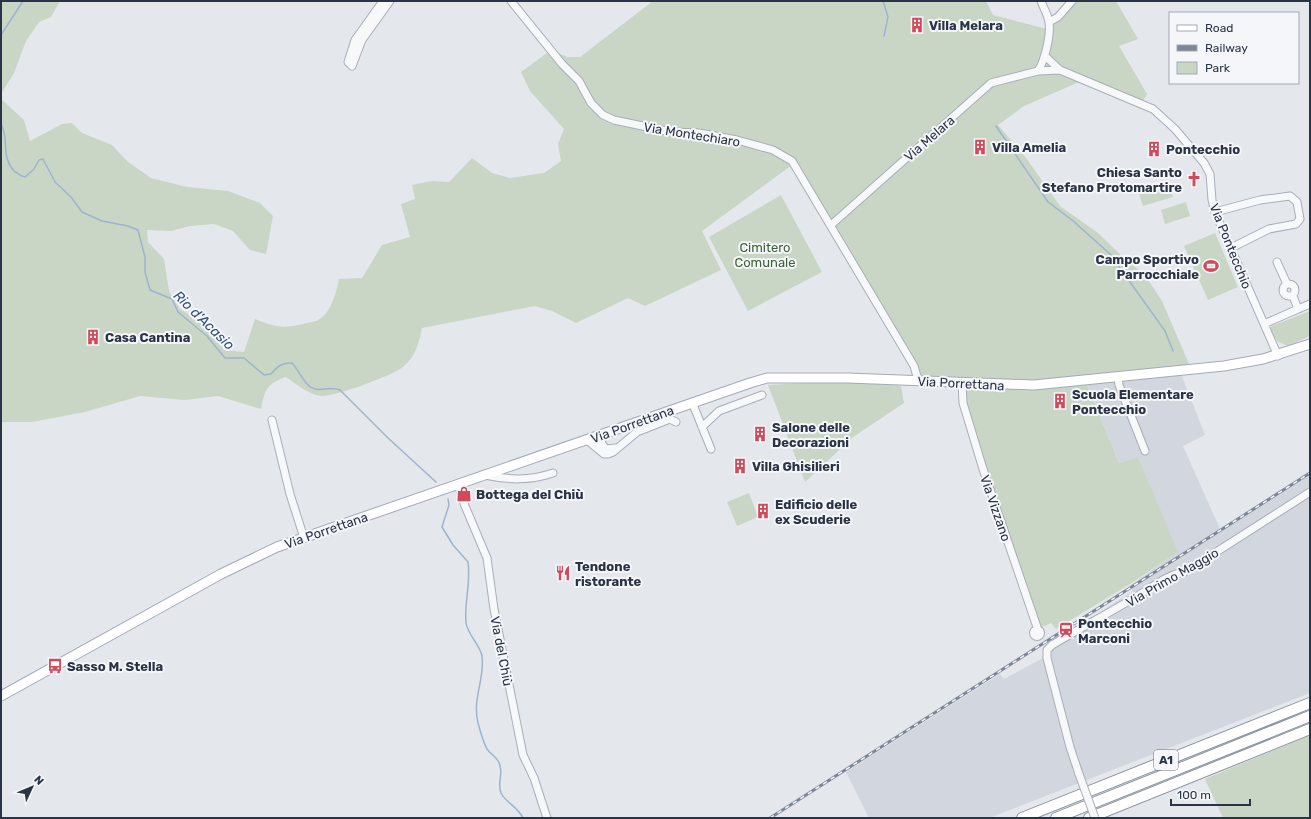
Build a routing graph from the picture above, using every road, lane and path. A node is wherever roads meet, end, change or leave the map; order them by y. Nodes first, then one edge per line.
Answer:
1 (383, 1) edge
2 (390, 1) edge
3 (511, 1) edge
4 (1040, 1) edge
5 (1072, 1) edge
6 (1049, 22) junction
7 (1045, 56) junction
8 (1060, 70) junction
9 (1038, 71) junction
10 (1215, 212) junction
11 (831, 225) junction
12 (1231, 248) junction
13 (1277, 262) dead end
14 (1310, 304) edge
15 (1298, 309) junction
16 (1264, 324) junction
17 (1310, 344) edge
18 (1278, 356) junction
19 (1118, 377) junction
20 (918, 380) junction
21 (962, 383) junction
22 (762, 395) dead end
23 (692, 402) junction
24 (272, 420) dead end
25 (676, 422) dead end
26 (702, 427) junction
27 (601, 438) junction
28 (587, 440) junction
29 (621, 446) junction
30 (711, 450) dead end
31 (1145, 451) dead end
32 (553, 473) dead end
33 (485, 475) junction
34 (458, 484) junction
35 (1310, 492) edge
36 (304, 538) junction
37 (1037, 628) dead end
38 (1, 696) edge
39 (1310, 703) edge
40 (1310, 716) edge
41 (1310, 729) edge
42 (547, 818) edge
43 (1022, 818) edge
44 (1056, 818) edge
45 (1089, 818) edge
46 (1095, 818) edge

1 - 2 street
3 - 11 street, Via Montechiaro
4 - 6 street
5 - 6 street
6 - 7 street
7 - 8 street
7 - 9 street
8 - 9 street, Via Melara
8 - 10 street, Via Pontecchio
9 - 11 street, Via Melara
10 - 12 street, Via Pontecchio
10 - 12 street
11 - 20 street, Via Montechiaro
12 - 16 street, Via Pontecchio
13 - 15 street
14 - 15 street
15 - 16 street
16 - 18 street, Via Pontecchio
17 - 18 main road, Via Porrettana
18 - 19 main road, Via Porrettana
19 - 21 main road, Via Porrettana
19 - 31 street
20 - 21 main road, Via Porrettana
20 - 23 main road, Via Porrettana
21 - 37 street, Via Vizzano
22 - 26 street
23 - 26 street
23 - 27 main road, Via Porrettana
24 - 36 street
25 - 29 street
26 - 30 street
27 - 28 main road, Via Porrettana
27 - 29 street
28 - 29 street
28 - 33 main road, Via Porrettana
32 - 33 street
33 - 34 main road, Via Porrettana
34 - 36 main road, Via Porrettana
34 - 42 street, Via del Chiù
35 - 46 street, Via Primo Maggio, bridge
36 - 38 main road, Via Porrettana
39 - 43 highway, A1
40 - 44 highway, A1
41 - 45 highway

